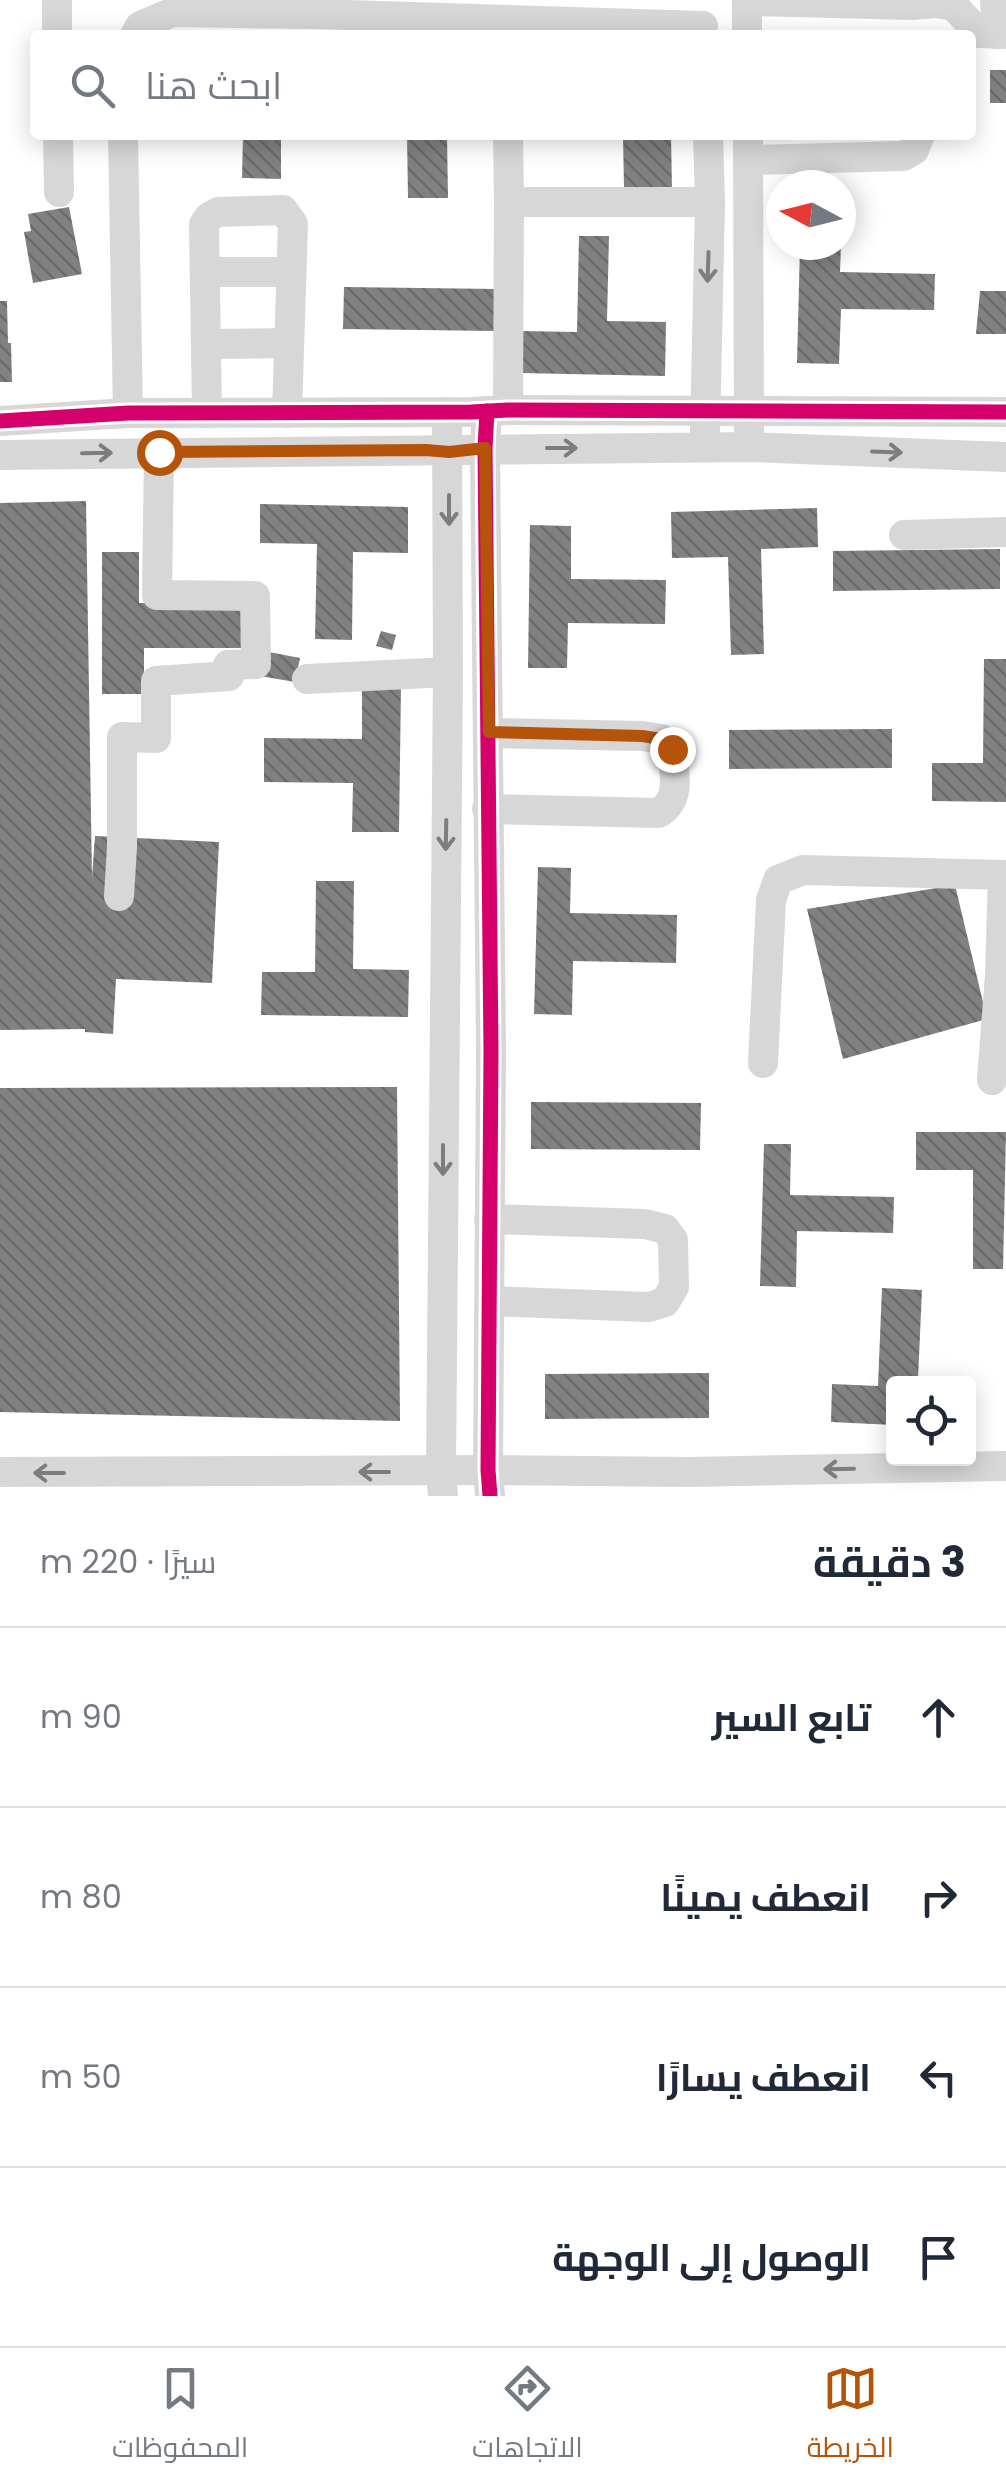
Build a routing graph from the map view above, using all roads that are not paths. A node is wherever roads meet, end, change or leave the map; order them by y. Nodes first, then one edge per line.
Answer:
1 (57, 0) edge
2 (747, 0) edge
3 (995, 0) edge
4 (315, 7) edge
5 (704, 20) edge
6 (507, 28) edge
7 (57, 30) edge
8 (137, 30) edge
9 (747, 30) edge
10 (1002, 34) edge
11 (58, 140) edge
12 (123, 140) edge
13 (508, 140) edge
14 (708, 140) edge
15 (918, 140) edge
16 (748, 147) edge
17 (59, 192) dead end
18 (509, 202) junction
19 (710, 202) junction
20 (206, 272) junction
21 (291, 272) junction
22 (289, 343) junction
23 (206, 344) junction
24 (498, 410) junction
25 (704, 411) junction
26 (748, 411) junction
27 (288, 412) junction
28 (447, 412) junction
29 (1006, 412) edge
30 (128, 413) junction
31 (207, 413) junction
32 (0, 421) edge
33 (706, 447) junction
34 (750, 447) junction
35 (485, 448) junction
36 (159, 452) junction
37 (449, 452) junction
38 (0, 454) edge
39 (1006, 457) edge
40 (1006, 532) edge
41 (904, 535) dead end
42 (448, 672) junction
43 (306, 679) dead end
44 (489, 732) junction
45 (487, 809) junction
46 (1004, 876) edge
47 (118, 896) dead end
48 (763, 1062) dead end
49 (992, 1080) dead end
50 (490, 1220) junction
51 (490, 1300) junction
52 (1006, 1466) edge
53 (0, 1472) edge
54 (489, 1483) edge
55 (442, 1484) edge

1 - 7 street
2 - 9 street
2 - 10 street
3 - 10 street
4 - 6 street
4 - 8 street
5 - 6 street
11 - 17 street
12 - 30 street
13 - 18 street
14 - 19 street
15 - 16 street
16 - 26 street
18 - 19 street
18 - 24 street
19 -> 25 street
20 - 21 street
20 - 21 street
20 - 23 street
21 - 22 street
22 - 23 street
22 - 27 street
23 - 31 street
24 - 25 street
24 - 28 street
24 - 35 street
25 - 26 street
25 - 33 street
26 - 29 street
26 - 34 street
27 - 28 street
27 - 31 street
28 - 37 street
30 - 31 street
30 - 32 street
33 - 34 street
35 -> 33 street
34 -> 39 street
35 - 37 street
35 - 44 street
36 - 37 street
38 -> 36 street
36 - 47 street
37 -> 42 street
40 - 41 street
42 - 43 street
42 -> 55 street
44 - 45 street
44 - 45 street
45 - 50 street
46 - 48 street
46 - 49 street
50 - 51 street
50 - 51 street
51 - 54 street
52 -> 54 street
55 -> 53 street
54 - 55 street

